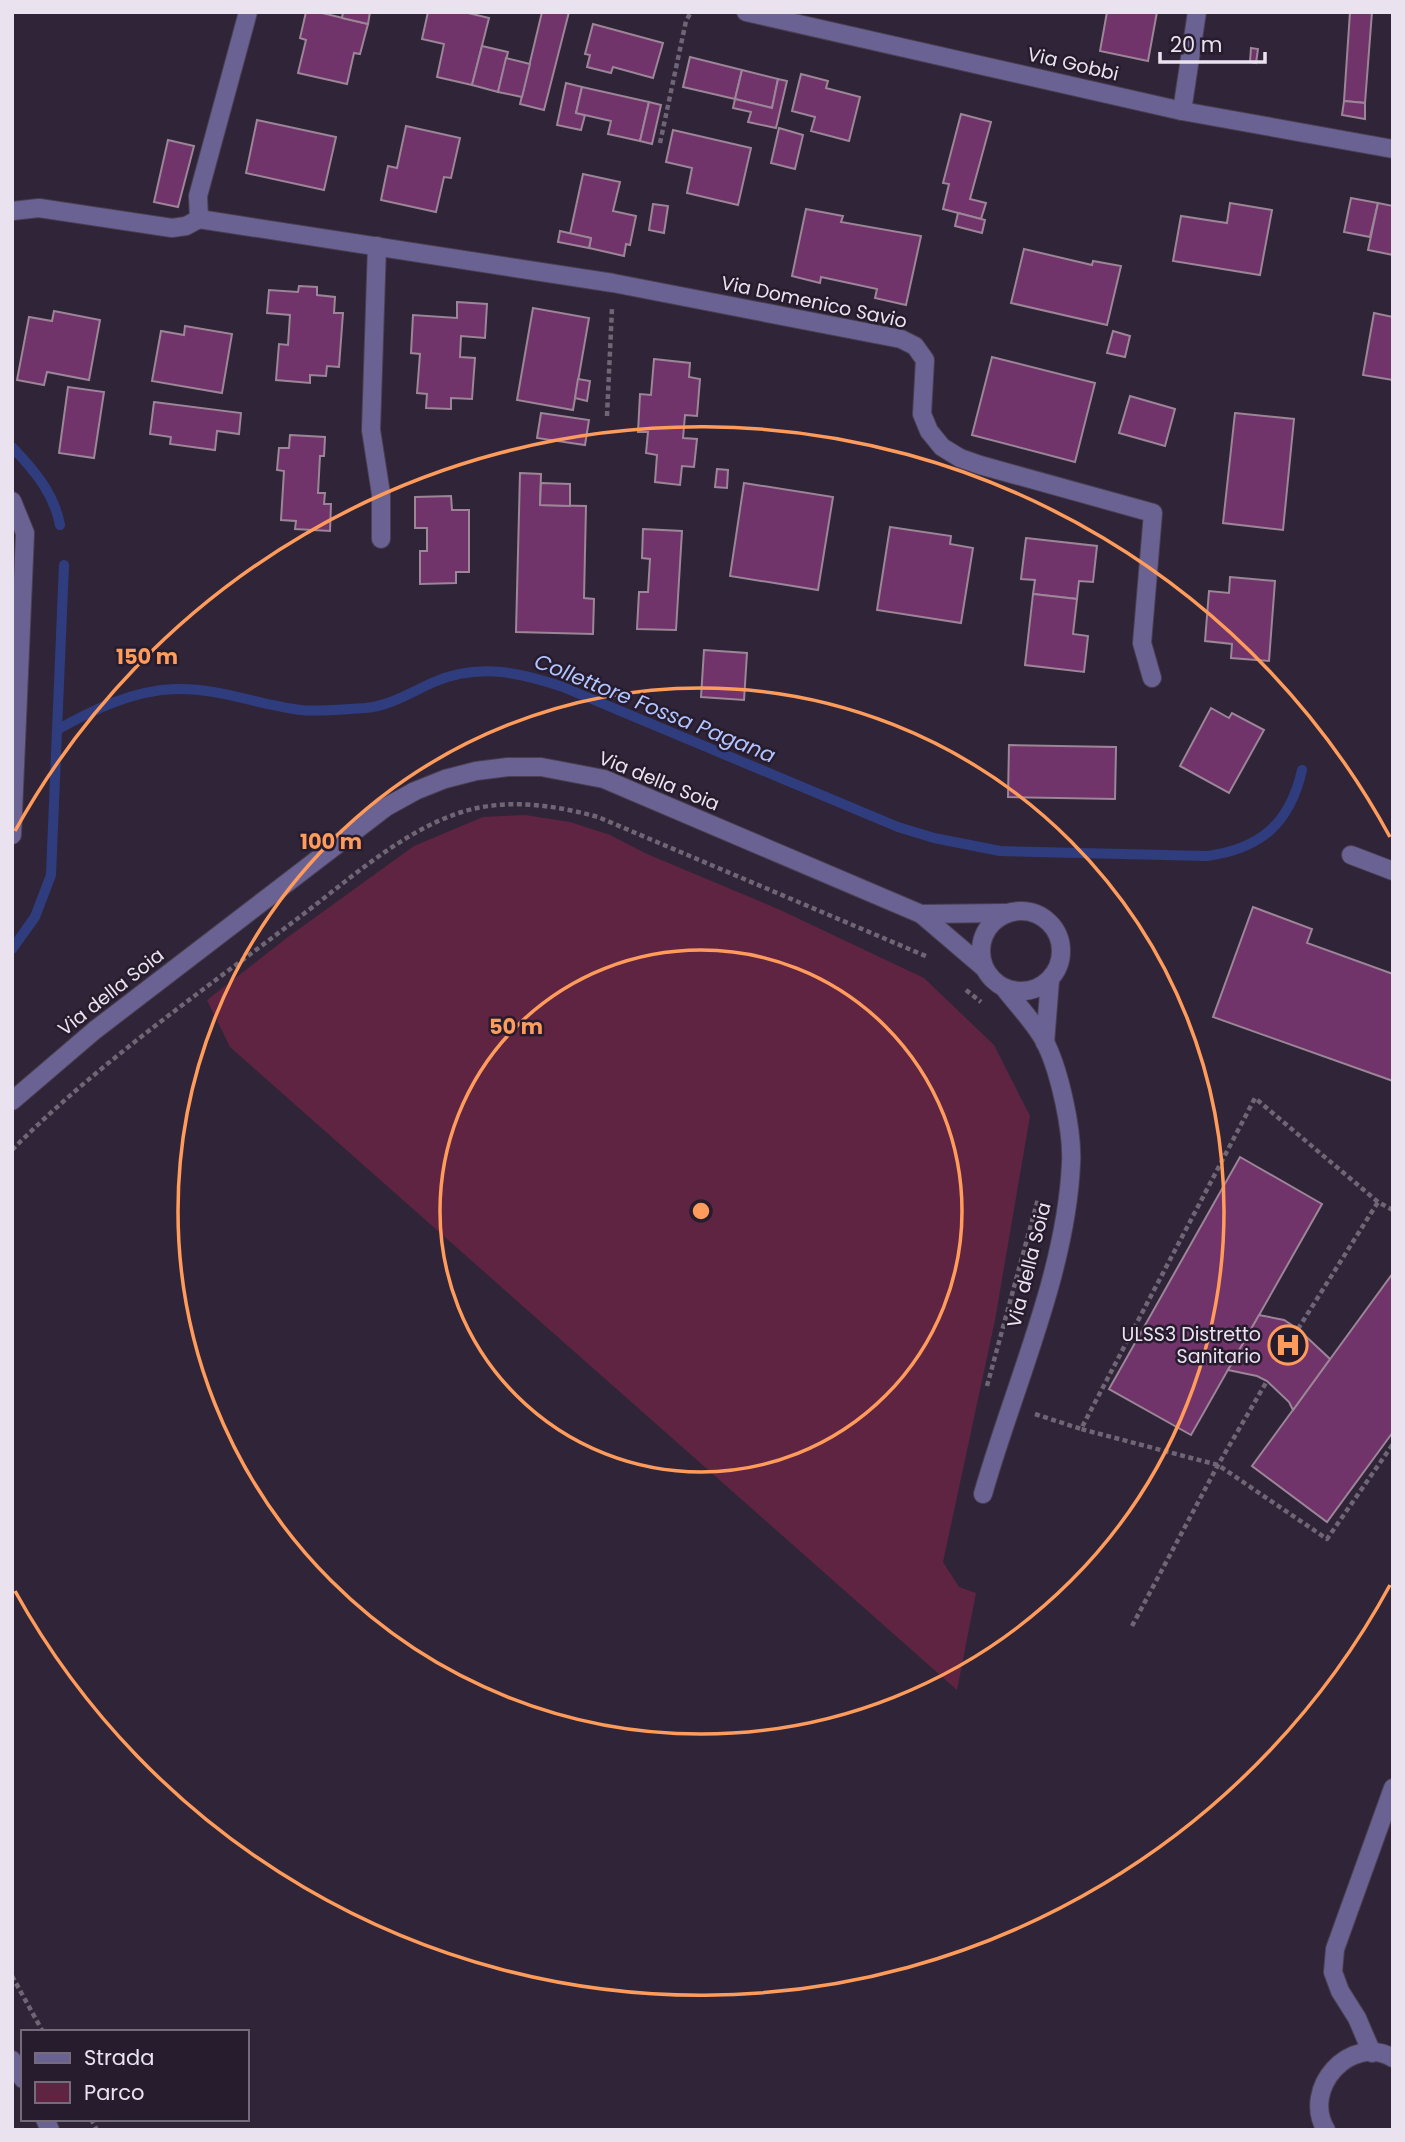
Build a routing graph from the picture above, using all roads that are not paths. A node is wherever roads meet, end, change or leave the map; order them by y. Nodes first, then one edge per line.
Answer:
1 (248, 12) edge
2 (746, 12) edge
3 (1197, 12) edge
4 (1182, 111) junction
5 (1393, 149) edge
6 (12, 211) edge
7 (199, 219) junction
8 (377, 246) junction
9 (12, 501) edge
10 (382, 539) dead end
11 (1152, 678) dead end
12 (12, 835) edge
13 (1351, 855) dead end
14 (1393, 871) edge
15 (1005, 913) junction
16 (921, 914) junction
17 (983, 967) junction
18 (1049, 979) junction
19 (1005, 989) junction
20 (1045, 1043) junction
21 (12, 1101) edge
22 (983, 1494) dead end
23 (1393, 1788) edge
24 (1372, 2053) junction
25 (1393, 2058) edge
26 (12, 2060) edge
27 (21, 2076) edge
28 (1326, 2130) edge

1 - 7 street
2 - 4 street, Via Gobbi
3 - 4 street
4 - 5 street, Via Gobbi
6 - 7 street, Via Domenico Savio
7 - 8 street, Via Domenico Savio
8 - 10 street
8 - 11 street, Via Domenico Savio
9 - 12 street
13 - 14 street
15 - 16 street, Via della Soia
15 - 17 street
15 - 18 street, Via della Soia
16 - 17 street, Via della Soia
16 - 21 street, Via della Soia
17 - 19 street, Via della Soia
18 - 19 street
18 - 20 street, Via della Soia
19 - 20 street, Via della Soia
20 - 22 street, Via della Soia
23 - 24 street
24 - 25 street
24 - 28 street
26 - 27 street

